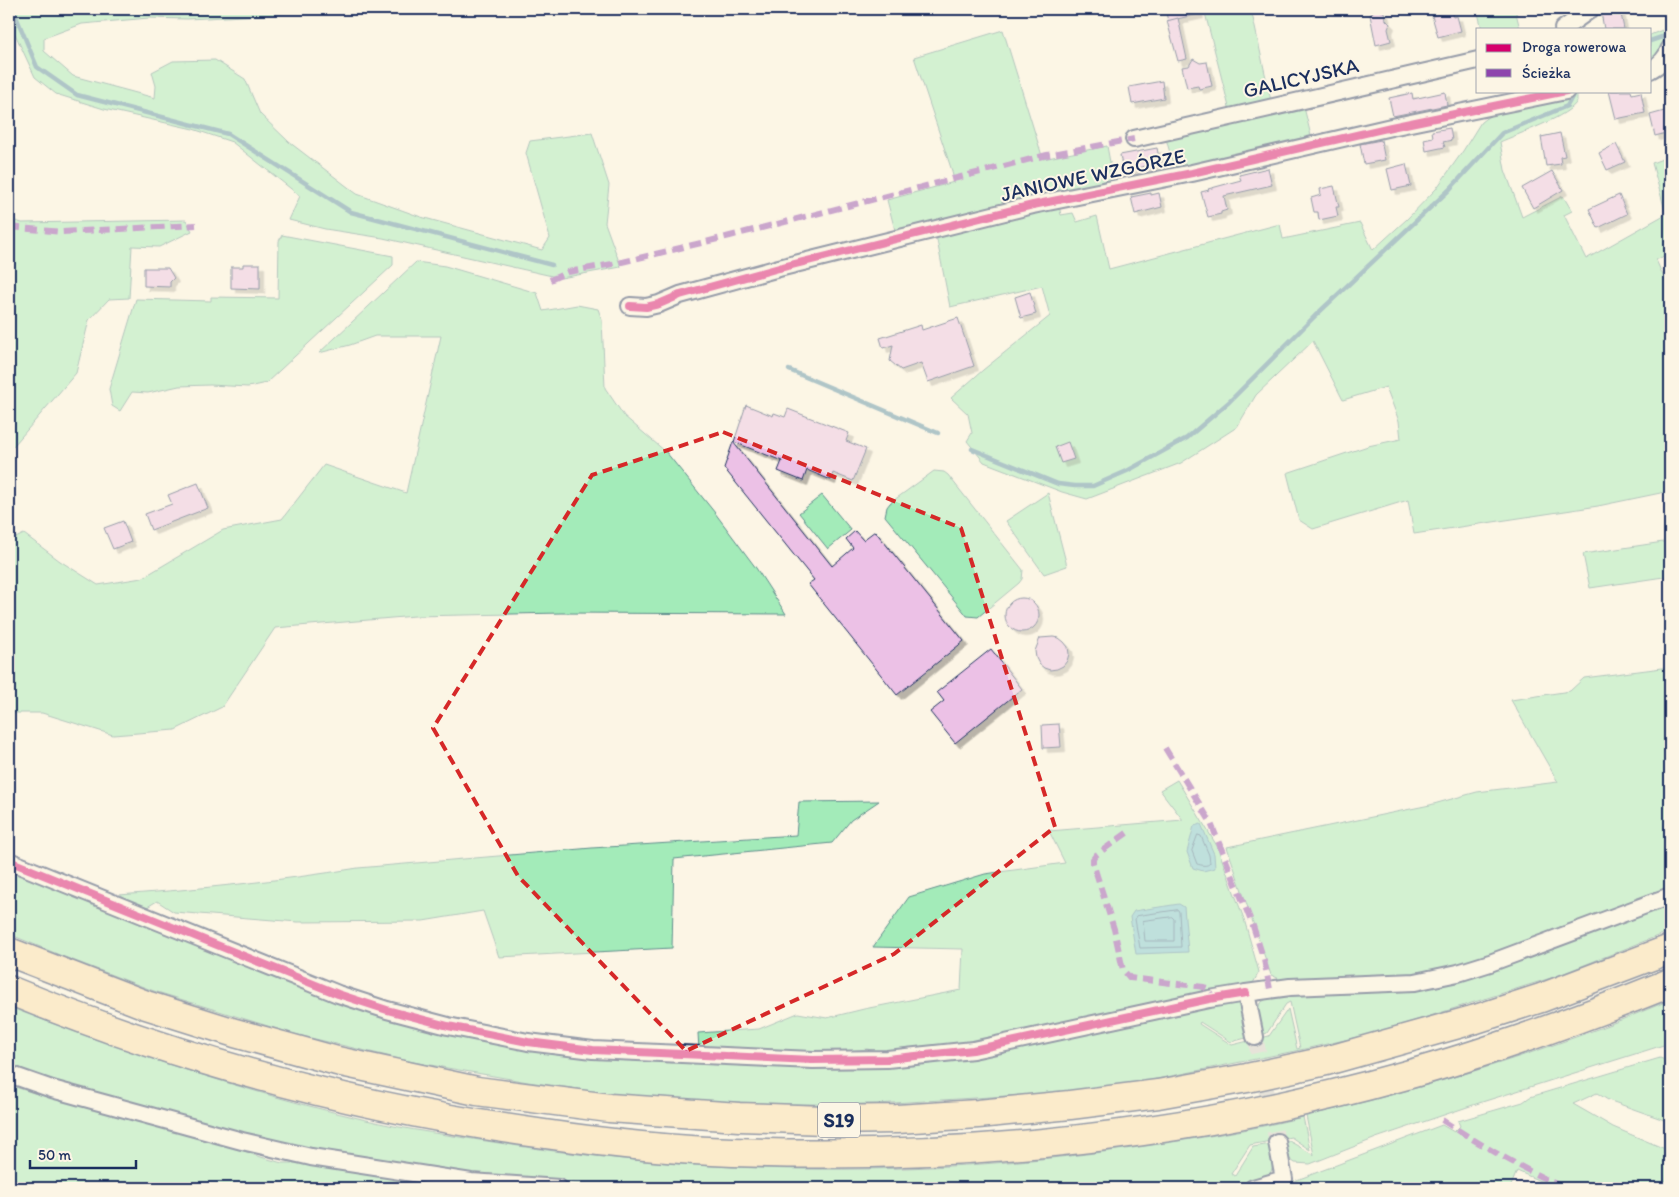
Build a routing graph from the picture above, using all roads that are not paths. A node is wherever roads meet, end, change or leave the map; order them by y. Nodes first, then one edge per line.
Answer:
1 (1592, 9) edge
2 (1564, 28) edge
3 (1669, 57) edge
4 (1476, 60) edge
5 (1652, 69) edge
6 (1561, 92) edge
7 (1134, 139) dead end
8 (630, 306) dead end
9 (9, 861) edge
10 (1670, 896) edge
11 (1670, 948) edge
12 (9, 952) edge
13 (1670, 983) edge
14 (9, 990) edge
15 (1246, 993) junction
16 (1255, 1037) tunnel mouth
17 (9, 1074) edge
18 (1277, 1142) tunnel mouth
19 (559, 1188) edge
20 (1253, 1188) edge

1 - 2 street
3 - 5 street
4 - 7 street, GALICYJSKA
6 - 8 street, JANIOWE WZGÓRZE
9 - 15 street
10 - 15 street
11 - 12 highway, S19
13 - 14 highway, S19
15 - 16 street
17 - 19 street
18 - 20 street

